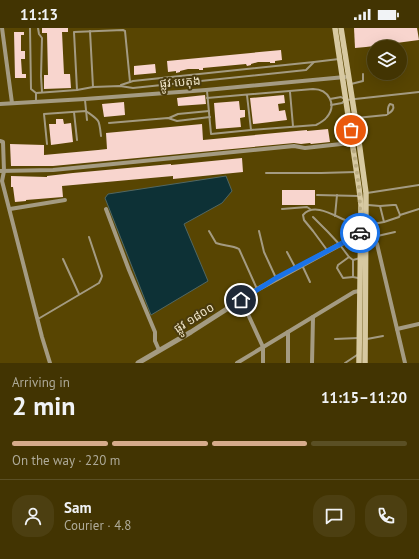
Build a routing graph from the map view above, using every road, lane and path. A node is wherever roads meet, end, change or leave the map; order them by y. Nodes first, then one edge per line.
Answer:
1 (2, 28) edge
2 (30, 28) edge
3 (38, 28) edge
4 (335, 28) edge
5 (341, 28) edge
6 (90, 31) junction
7 (2, 44) edge
8 (343, 58) junction
9 (314, 62) junction
10 (363, 74) dead end
11 (346, 77) junction
12 (130, 82) junction
13 (347, 85) junction
14 (120, 86) junction
15 (93, 87) junction
16 (77, 90) junction
17 (206, 90) junction
18 (290, 91) junction
19 (36, 92) junction
20 (42, 92) junction
21 (419, 92) edge
22 (247, 95) junction
23 (207, 98) junction
24 (85, 99) junction
25 (330, 99) junction
26 (353, 99) junction
27 (346, 100) junction
28 (36, 101) junction
29 (12, 103) junction
30 (0, 104) edge
31 (331, 105) junction
32 (86, 111) junction
33 (209, 111) junction
34 (74, 112) junction
35 (388, 114) junction
36 (210, 117) junction
37 (168, 118) junction
38 (352, 118) junction
39 (87, 120) dead end
40 (109, 123) dead end
41 (293, 126) junction
42 (251, 130) junction
43 (101, 136) dead end
44 (77, 140) dead end
45 (0, 141) edge
46 (359, 142) junction
47 (353, 143) junction
48 (47, 144) dead end
49 (2, 171) edge
50 (357, 172) junction
51 (266, 173) dead end
52 (419, 185) edge
53 (366, 193) junction
54 (317, 195) dead end
55 (337, 195) junction
56 (360, 196) junction
57 (65, 200) dead end
58 (364, 205) junction
59 (380, 206) junction
60 (10, 209) junction
61 (106, 209) dead end
62 (282, 209) dead end
63 (419, 209) edge
64 (311, 210) junction
65 (400, 215) junction
66 (335, 216) junction
67 (313, 217) dead end
68 (384, 222) junction
69 (363, 225) junction
70 (209, 231) dead end
71 (260, 231) dead end
72 (395, 232) dead end
73 (89, 237) dead end
74 (363, 237) junction
75 (373, 237) junction
76 (340, 244) junction
77 (327, 251) junction
78 (287, 252) dead end
79 (349, 257) junction
80 (360, 258) junction
81 (64, 259) dead end
82 (353, 260) junction
83 (302, 265) junction
84 (295, 268) junction
85 (353, 277) junction
86 (276, 278) junction
87 (359, 279) junction
88 (310, 282) dead end
89 (258, 290) junction
90 (359, 291) junction
91 (79, 294) junction
92 (241, 300) junction
93 (313, 317) junction
94 (38, 319) junction
95 (419, 324) edge
96 (397, 329) junction
97 (288, 332) junction
98 (383, 336) dead end
99 (335, 339) dead end
100 (362, 339) junction
101 (263, 347) junction
102 (159, 350) junction
103 (359, 354) junction
104 (50, 363) edge
105 (138, 363) edge
106 (239, 363) edge
107 (263, 363) edge
108 (288, 363) edge
109 (312, 363) edge
110 (345, 363) edge
111 (359, 363) edge
112 (365, 363) edge
113 (405, 363) edge

1 - 7 street
2 - 19 lane
3 - 20 lane
4 - 8 main road
5 - 8 main road
6 - 12 lane
6 - 15 lane
6 - 16 lane
7 - 29 street
8 - 9 lane
8 - 11 main road
9 - 12 lane
9 - 14 lane
10 - 13 lane
11 - 13 main road
11 - 17 street, ផ្លូវ បេតុង
12 - 14 lane
13 - 26 main road
13 - 27 main road
14 - 15 lane
15 - 16 lane
16 - 20 lane
17 - 23 lane
17 - 24 street, ផ្លូវ បេតុង
18 - 22 lane
18 - 25 lane
18 - 41 lane
19 - 20 lane
19 - 28 lane
21 - 26 lane
22 - 23 lane
22 - 42 lane
23 - 33 lane
24 - 28 street, ផ្លូវ បេតុង
24 - 32 lane
25 - 27 lane
25 - 31 lane
26 - 27 lane
26 - 38 main road
27 - 31 lane
27 - 38 main road
28 - 29 street, ផ្លូវ បេតុង
29 - 30 street, ផ្លូវ បេតុង
31 - 41 lane
32 - 34 lane
32 - 39 lane
32 - 43 lane
33 - 36 lane
33 - 37 lane
34 - 44 lane
34 - 48 lane
35 - 35 lane
35 - 38 lane
36 - 37 lane
36 - 42 lane
37 - 40 lane
38 - 46 main road
38 - 47 main road
41 - 42 lane
45 - 49 street
46 - 47 street
46 - 53 main road
47 - 49 street
47 - 50 main road
49 - 60 street
50 - 51 lane
50 - 56 main road
52 - 53 lane
53 - 58 main road
54 - 55 lane
55 - 56 lane
55 - 66 lane
56 - 58 main road
57 - 60 street
58 - 59 lane
58 - 69 main road
59 - 65 lane
59 - 68 lane
60 - 94 street
61 - 102 street
62 - 64 lane
63 - 65 lane
64 - 66 lane
64 - 77 lane
65 - 68 lane
66 - 69 lane
67 - 76 lane
68 - 69 lane
69 - 74 main road
70 - 89 lane
71 - 86 lane
72 - 75 lane
73 - 91 lane
74 - 75 street
74 - 76 street, ផ្លូវ ១៨០០
74 - 80 main road
74 - 100 main road
75 - 96 street
76 - 77 street, ផ្លូវ ១៨០០
76 - 79 lane
77 - 83 street, ផ្លូវ ១៨០០
78 - 84 lane
79 - 82 lane
79 - 85 lane
80 - 82 lane
80 - 87 main road
81 - 91 lane
82 - 85 lane
83 - 84 street, ផ្លូវ ១៨០០
83 - 88 lane
84 - 86 street, ផ្លូវ ១៨០០
85 - 87 lane
86 - 89 street, ផ្លូវ ១៨០០
87 - 90 main road
89 - 92 street, ផ្លូវ ១៨០០
90 - 93 street
90 - 100 main road
91 - 94 lane
92 - 101 street
92 - 102 street, ផ្លូវ ១៨០០
93 - 97 street
93 - 109 street
94 - 104 street
95 - 96 street
96 - 113 street
97 - 101 street
97 - 108 street
98 - 100 lane
99 - 100 lane
100 - 103 main road
100 - 112 main road
101 - 106 street
101 - 107 street
102 - 105 street, ផ្លូវ ១៨០០
103 - 110 lane
103 - 111 main road

